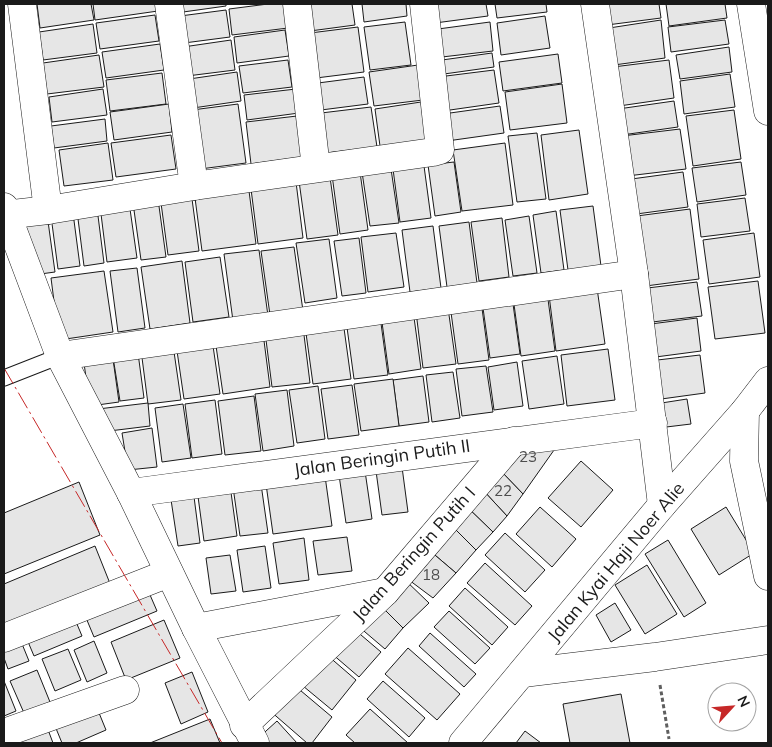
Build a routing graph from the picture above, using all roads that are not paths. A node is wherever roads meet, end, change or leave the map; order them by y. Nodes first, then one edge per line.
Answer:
1 (22, 4) edge
2 (169, 4) edge
3 (297, 4) edge
4 (424, 4) edge
5 (595, 4) edge
6 (758, 11) edge
7 (768, 111) edge
8 (316, 168) junction
9 (194, 186) junction
10 (48, 210) junction
11 (5, 212) edge
12 (634, 274) junction
13 (60, 356) junction
14 (4, 378) edge
15 (768, 381) edge
16 (745, 411) junction
17 (643, 424) junction
18 (514, 440) junction
19 (131, 493) junction
20 (662, 505) junction
21 (169, 573) junction
22 (768, 576) edge
23 (386, 592) junction
24 (196, 628) junction
25 (4, 638) edge
26 (768, 640) edge
27 (523, 673) junction
28 (125, 690) dead end
29 (4, 733) edge
30 (250, 734) edge
31 (463, 743) edge

1 - 10 street
2 - 9 street
3 - 8 street
4 - 8 street
5 - 12 street
6 - 7 street
8 - 9 street
9 - 10 street
10 - 11 street
11 - 13 street
12 - 13 street
12 - 17 street
13 - 14 lane
13 - 19 street
15 - 16 street, Jalan Kyai Haji Noer Alie
16 - 20 street, Jalan Kyai Haji Noer Alie
16 - 22 street
17 - 18 street, Jalan Beringin Putih II
17 - 20 street
18 - 19 street, Jalan Beringin Putih II
18 - 23 street, Jalan Beringin Putih I
19 - 21 street
20 - 27 street, Jalan Kyai Haji Noer Alie
21 - 24 street
21 - 25 street
23 - 24 street
23 - 30 street, Jalan Beringin Putih I
24 - 30 street
26 - 27 street
27 - 31 street, Jalan Kyai Haji Noer Alie
28 - 29 street

